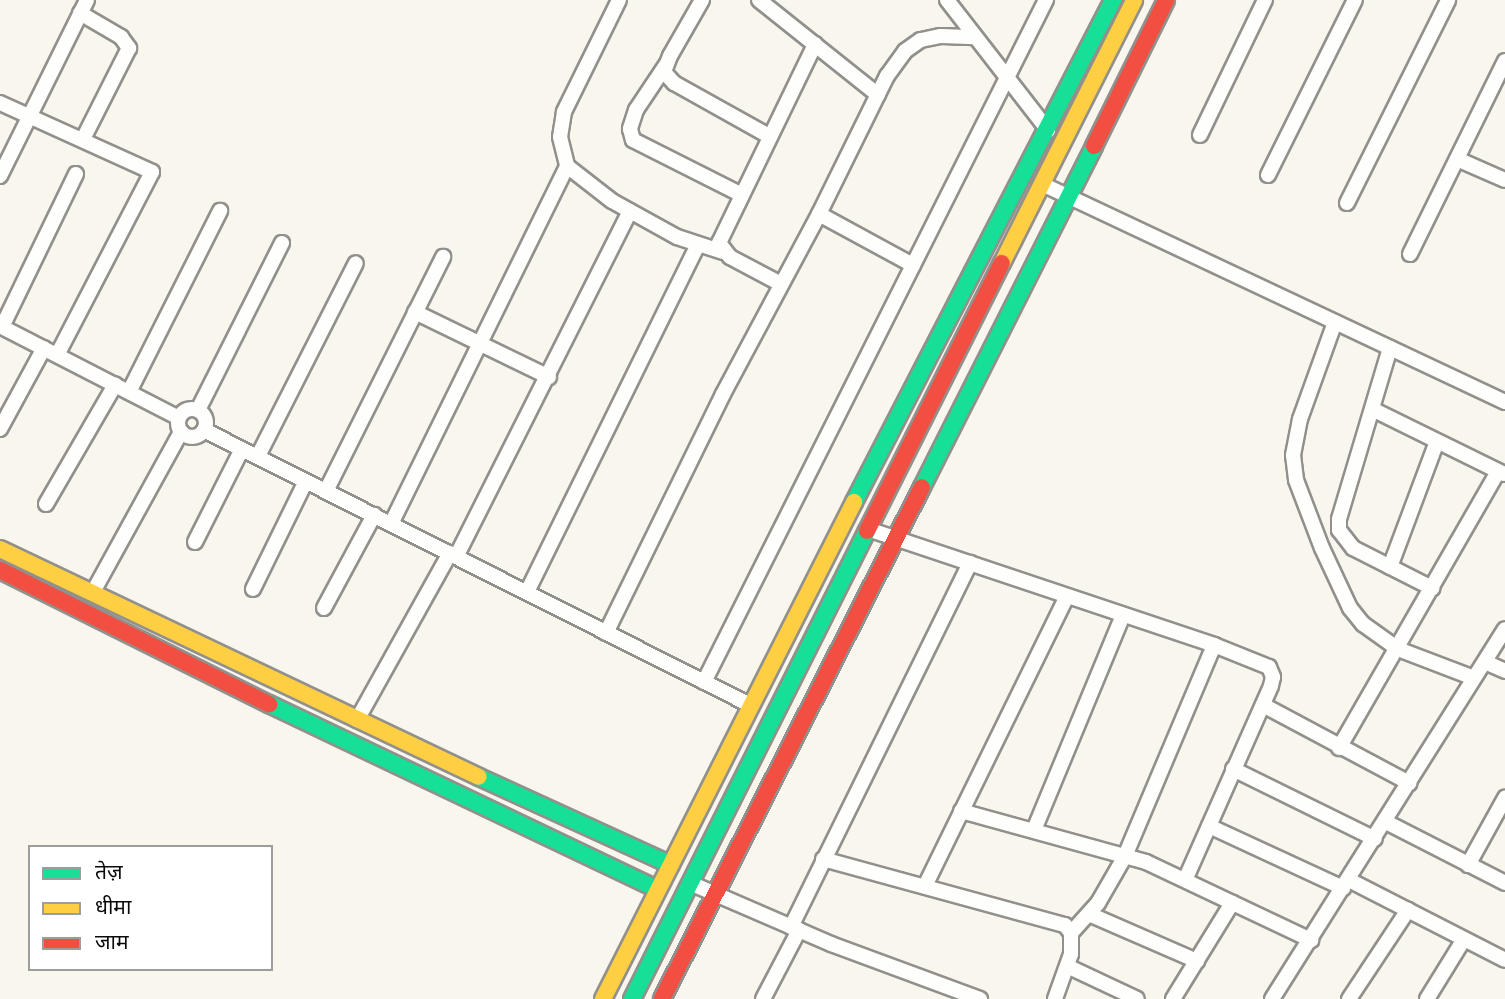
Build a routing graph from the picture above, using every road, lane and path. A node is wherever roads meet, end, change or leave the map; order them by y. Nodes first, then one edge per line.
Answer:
1 (619, 0) edge
2 (702, 0) edge
3 (759, 0) edge
4 (947, 0) edge
5 (1046, 0) edge
6 (1113, 0) edge
7 (1134, 0) edge
8 (1166, 0) edge
9 (1265, 0) edge
10 (1355, 0) edge
11 (1447, 0) edge
12 (84, 7) edge
13 (975, 37) junction
14 (814, 44) junction
15 (1505, 61) edge
16 (666, 65) junction
17 (1007, 78) junction
18 (878, 95) junction
19 (0, 103) edge
20 (32, 115) junction
21 (1048, 130) junction
22 (1200, 135) dead end
23 (769, 136) junction
24 (83, 139) junction
25 (1457, 159) junction
26 (567, 166) junction
27 (76, 174) dead end
28 (1268, 175) dead end
29 (0, 176) edge
30 (1505, 180) edge
31 (1042, 184) junction
32 (740, 194) junction
33 (1069, 197) junction
34 (1347, 203) dead end
35 (220, 211) dead end
36 (630, 211) junction
37 (819, 214) junction
38 (282, 243) dead end
39 (697, 246) junction
40 (723, 252) junction
41 (1410, 254) dead end
42 (443, 257) dead end
43 (356, 263) dead end
44 (913, 265) junction
45 (781, 284) junction
46 (415, 312) junction
47 (1335, 322) junction
48 (1, 327) edge
49 (482, 344) junction
50 (1390, 348) junction
51 (50, 352) junction
52 (549, 377) junction
53 (115, 385) junction
54 (129, 393) junction
55 (1505, 402) edge
56 (1372, 409) junction
57 (198, 410) junction
58 (180, 425) junction
59 (0, 429) edge
60 (204, 430) junction
61 (1437, 441) junction
62 (242, 449) junction
63 (258, 456) junction
64 (1502, 473) edge
65 (306, 481) junction
66 (326, 491) junction
67 (46, 505) dead end
68 (374, 515) junction
69 (391, 524) junction
70 (868, 529) junction
71 (895, 538) junction
72 (195, 542) dead end
73 (0, 549) edge
74 (453, 555) junction
75 (970, 563) junction
76 (1390, 567) junction
77 (0, 570) edge
78 (1432, 588) junction
79 (253, 589) dead end
80 (527, 592) junction
81 (93, 593) junction
82 (1067, 596) junction
83 (324, 608) dead end
84 (1123, 614) junction
85 (1505, 629) edge
86 (606, 633) junction
87 (1214, 645) junction
88 (1398, 649) junction
89 (1485, 662) junction
90 (1505, 671) edge
91 (1474, 678) junction
92 (704, 682) junction
93 (750, 705) junction
94 (1263, 705) junction
95 (357, 720) junction
96 (1339, 748) junction
97 (1233, 769) junction
98 (1409, 783) junction
99 (1505, 798) edge
100 (961, 811) junction
101 (1386, 822) junction
102 (1209, 826) junction
103 (1034, 831) junction
104 (1375, 839) junction
105 (1125, 856) junction
106 (823, 859) junction
107 (1468, 865) junction
108 (664, 878) junction
109 (1185, 880) junction
110 (1505, 883) edge
111 (1346, 884) junction
112 (925, 886) junction
113 (687, 887) junction
114 (716, 895) junction
115 (1232, 904) junction
116 (1408, 910) junction
117 (1089, 914) junction
118 (795, 928) junction
119 (1071, 933) junction
120 (1464, 939) junction
121 (1311, 940) junction
122 (1505, 960) edge
123 (1197, 961) junction
124 (1067, 966) junction
125 (603, 999) edge
126 (632, 999) edge
127 (662, 999) edge
128 (763, 999) edge
129 (980, 999) edge
130 (1055, 999) edge
131 (1137, 999) edge
132 (1173, 999) edge
133 (1272, 999) edge
134 (1349, 999) edge
135 (1427, 999) edge

1 - 26 street
2 - 16 street
3 - 14 street
4 - 13 street
5 - 17 street
6 - 21 street
7 - 31 street
8 - 33 street
9 - 22 street
10 - 28 street
11 - 34 street
12 - 20 street
12 - 24 street
13 - 17 street
13 - 18 street
14 - 18 street
14 - 23 street
15 - 25 street
16 - 23 street
16 - 32 street
17 - 21 street
17 - 44 street
18 - 37 street
19 - 20 street
20 - 24 street
20 - 29 street
21 - 93 street
23 - 32 street
24 - 51 street
25 - 30 street
25 - 41 street
26 - 36 street
26 - 49 street
27 - 48 street
31 - 33 street
31 - 70 street
32 - 40 street
33 - 47 street
33 - 71 street
35 - 54 street
36 - 39 street
36 - 52 street
37 - 44 street
37 - 45 street
38 - 57 street
39 - 40 street
39 - 80 street
40 - 45 street
42 - 46 street
43 - 63 street
44 - 92 street
45 - 86 street
46 - 49 street
46 - 66 street
47 - 50 street
47 - 88 street
48 - 51 street
49 - 52 street
49 - 69 street
50 - 55 street
50 - 56 street
51 - 53 street
51 - 59 street
52 - 74 street
53 - 54 street
53 - 67 street
54 - 58 street
56 - 61 street
56 - 76 street
57 - 58 street
57 - 60 street
58 - 60 street
58 - 81 street
60 - 62 street
61 - 64 street
61 - 76 street
62 - 63 street
62 - 72 street
63 - 65 street
64 - 78 street
65 - 66 street
65 - 79 street
66 - 68 street
68 - 69 street
68 - 83 street
69 - 74 street
70 - 71 street
70 - 113 street
71 - 75 street
71 - 114 street
73 - 81 street
74 - 80 street
74 - 95 street
75 - 82 street
75 - 106 street
76 - 78 street
77 - 108 street
78 - 88 street
80 - 86 street
81 - 95 street
82 - 84 street
82 - 100 street
84 - 87 street
84 - 103 street
85 - 89 street
86 - 92 street
87 - 94 street
87 - 105 street
88 - 91 street
88 - 96 street
89 - 90 street
89 - 91 street
91 - 98 street
92 - 93 street
93 - 108 street
94 - 96 street
94 - 97 street
95 - 108 street
96 - 98 street
97 - 102 street
97 - 104 street
98 - 101 street
99 - 107 street
100 - 103 street
100 - 112 street
101 - 104 street
101 - 107 street
102 - 109 street
102 - 111 street
103 - 105 street
104 - 111 street
105 - 109 street
105 - 117 street
106 - 112 street
106 - 118 street
107 - 110 street
108 - 113 street
108 - 125 street
109 - 115 street
111 - 116 street
111 - 121 street
112 - 119 street
113 - 114 street
113 - 126 street
114 - 118 street
114 - 127 street
115 - 121 street
115 - 123 street
116 - 120 street
116 - 134 street
117 - 119 street
117 - 123 street
118 - 128 street
118 - 129 street
119 - 124 street
120 - 122 street
120 - 135 street
121 - 133 street
123 - 132 street
124 - 130 street
124 - 131 street

